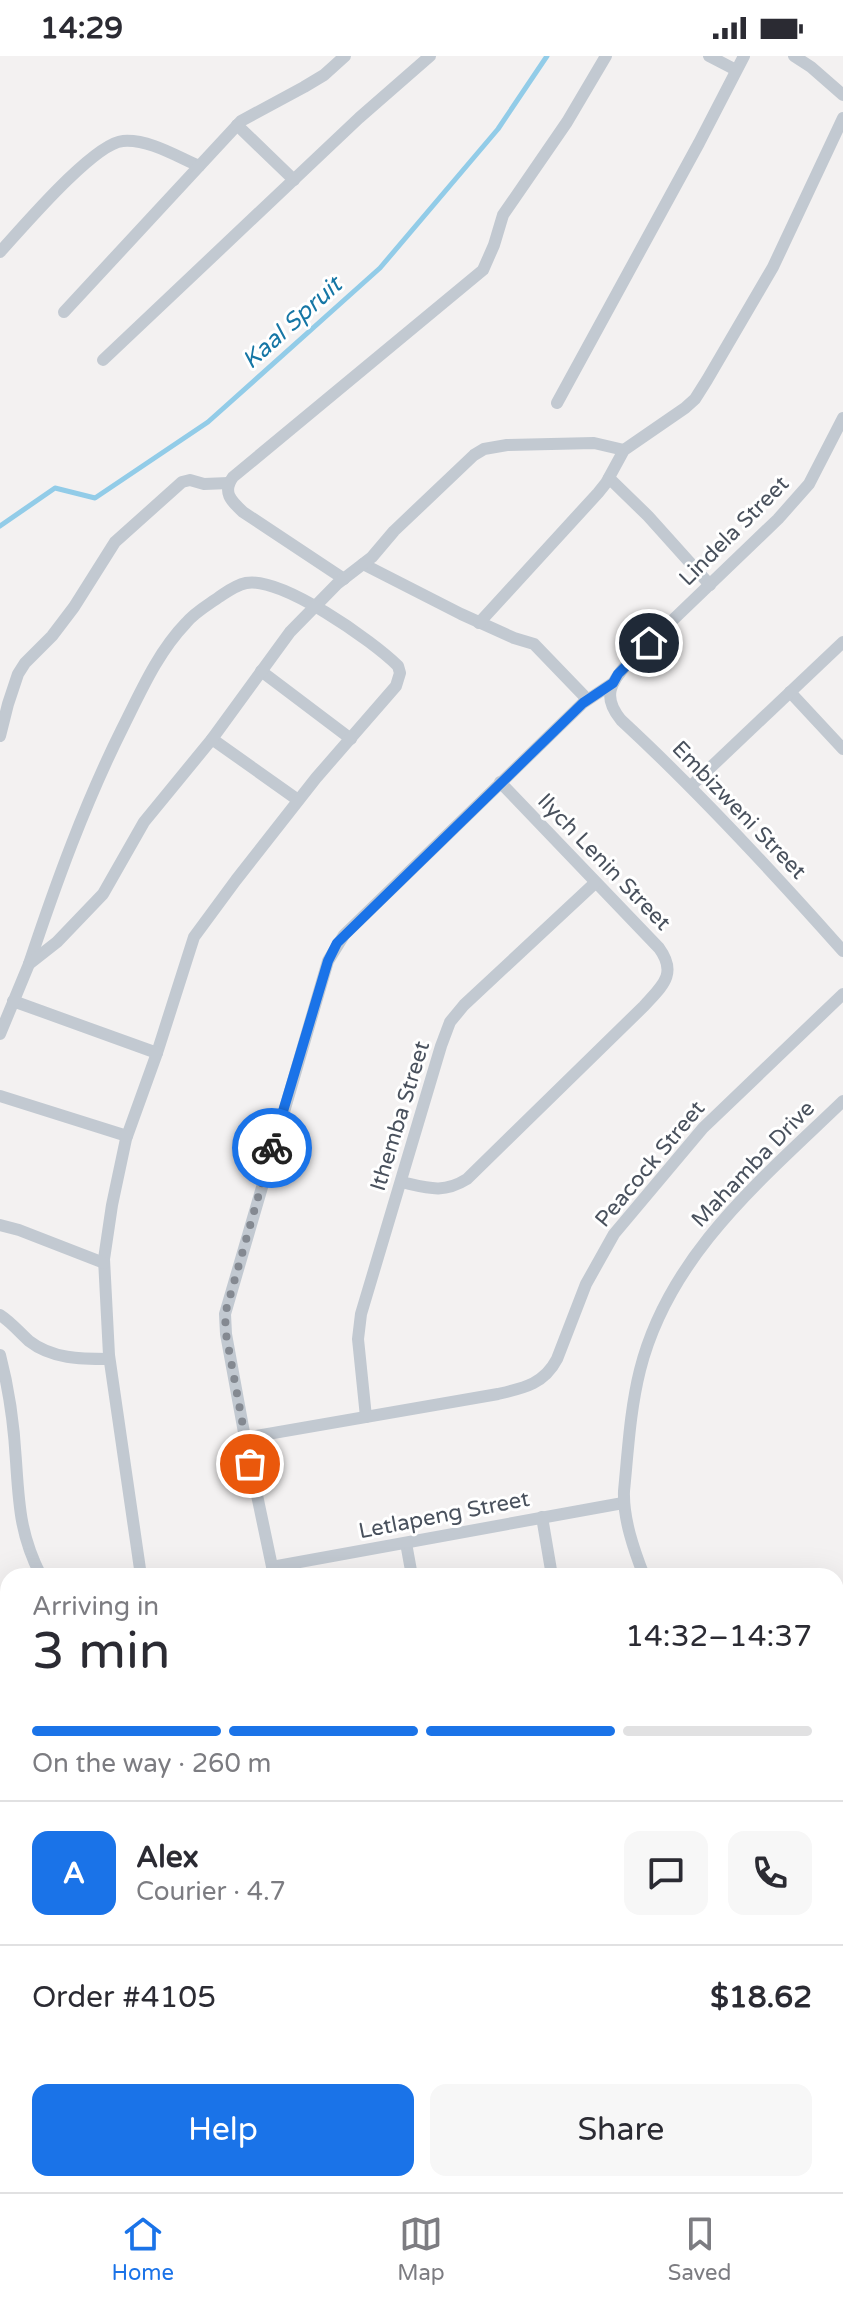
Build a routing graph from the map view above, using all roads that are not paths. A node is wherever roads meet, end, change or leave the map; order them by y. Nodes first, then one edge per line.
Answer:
1 (345, 56) edge
2 (430, 56) edge
3 (606, 56) edge
4 (709, 56) edge
5 (744, 56) edge
6 (794, 56) edge
7 (414, 61) edge
8 (736, 70) junction
9 (843, 95) edge
10 (843, 118) edge
11 (237, 125) junction
12 (199, 166) junction
13 (294, 180) junction
14 (0, 252) edge
15 (64, 312) dead end
16 (103, 360) dead end
17 (557, 403) dead end
18 (843, 418) edge
19 (624, 450) junction
20 (609, 478) junction
21 (229, 483) junction
22 (363, 564) junction
23 (344, 579) junction
24 (710, 585) junction
25 (316, 605) junction
26 (479, 623) junction
27 (843, 642) edge
28 (261, 671) junction
29 (613, 683) junction
30 (790, 692) junction
31 (610, 697) joint
32 (587, 699) junction
33 (0, 736) edge
34 (212, 739) junction
35 (351, 739) junction
36 (843, 749) edge
37 (500, 782) junction
38 (691, 786) junction
39 (298, 800) junction
40 (595, 883) junction
41 (843, 951) edge
42 (29, 964) junction
43 (843, 994) edge
44 (13, 1001) junction
45 (0, 1034) edge
46 (157, 1053) junction
47 (0, 1096) edge
48 (843, 1101) edge
49 (127, 1136) junction
50 (401, 1182) junction
51 (0, 1225) edge
52 (104, 1263) junction
53 (0, 1315) edge
54 (0, 1355) edge
55 (109, 1359) junction
56 (366, 1417) junction
57 (245, 1438) junction
58 (14, 1448) junction
59 (0, 1455) edge
60 (623, 1503) junction
61 (542, 1517) junction
62 (406, 1543) junction
63 (37, 1568) edge
64 (140, 1568) edge
65 (272, 1568) edge
66 (291, 1568) edge
67 (411, 1568) edge
68 (551, 1568) edge
69 (642, 1568) edge

1 - 11 street
2 - 7 street
3 - 21 street
4 - 8 street
5 - 8 street
6 - 9 street
7 - 13 street
8 - 17 street
10 - 19 street
11 - 12 street
11 - 13 street
12 - 14 street
12 - 15 street
13 - 16 street
18 - 24 street, Lindela Street
19 - 20 street
19 - 22 street
20 - 24 street
20 - 26 street
21 - 23 street
21 - 33 street
22 - 23 street
22 - 26 street
23 - 25 street
24 - 29 street, Lindela Street
25 - 28 street
25 - 35 street
25 - 42 street
26 - 32 street
27 - 30 street
28 - 34 street
28 - 35 street
29 - 31 street, Lindela Street
29 - 32 street
30 - 36 street
30 - 38 street
31 - 38 street, Embizweni Street
32 - 37 street
34 - 39 street
34 - 42 street
35 - 39 street
37 - 40 street, Ilych Lenin Street
37 - 57 street
38 - 41 street, Embizweni Street
39 - 46 street
40 - 50 street, Ithemba Street
40 - 50 street, Ilych Lenin Street
42 - 44 street
43 - 56 street, Peacock Street
44 - 45 street
44 - 46 street
46 - 49 street
47 - 49 street
48 - 60 street, Mahamba Drive
49 - 52 street
50 - 56 street, Ithemba Street
51 - 52 street
52 - 55 street
53 - 55 street
54 - 58 street
55 - 64 street
56 - 57 street, Peacock Street
57 - 65 street
58 - 59 street
58 - 63 street
60 - 61 street, Letlapeng Street
60 - 69 street, Mahamba Drive
61 - 62 street, Letlapeng Street
61 - 68 street
62 - 66 street, Letlapeng Street
62 - 67 street

